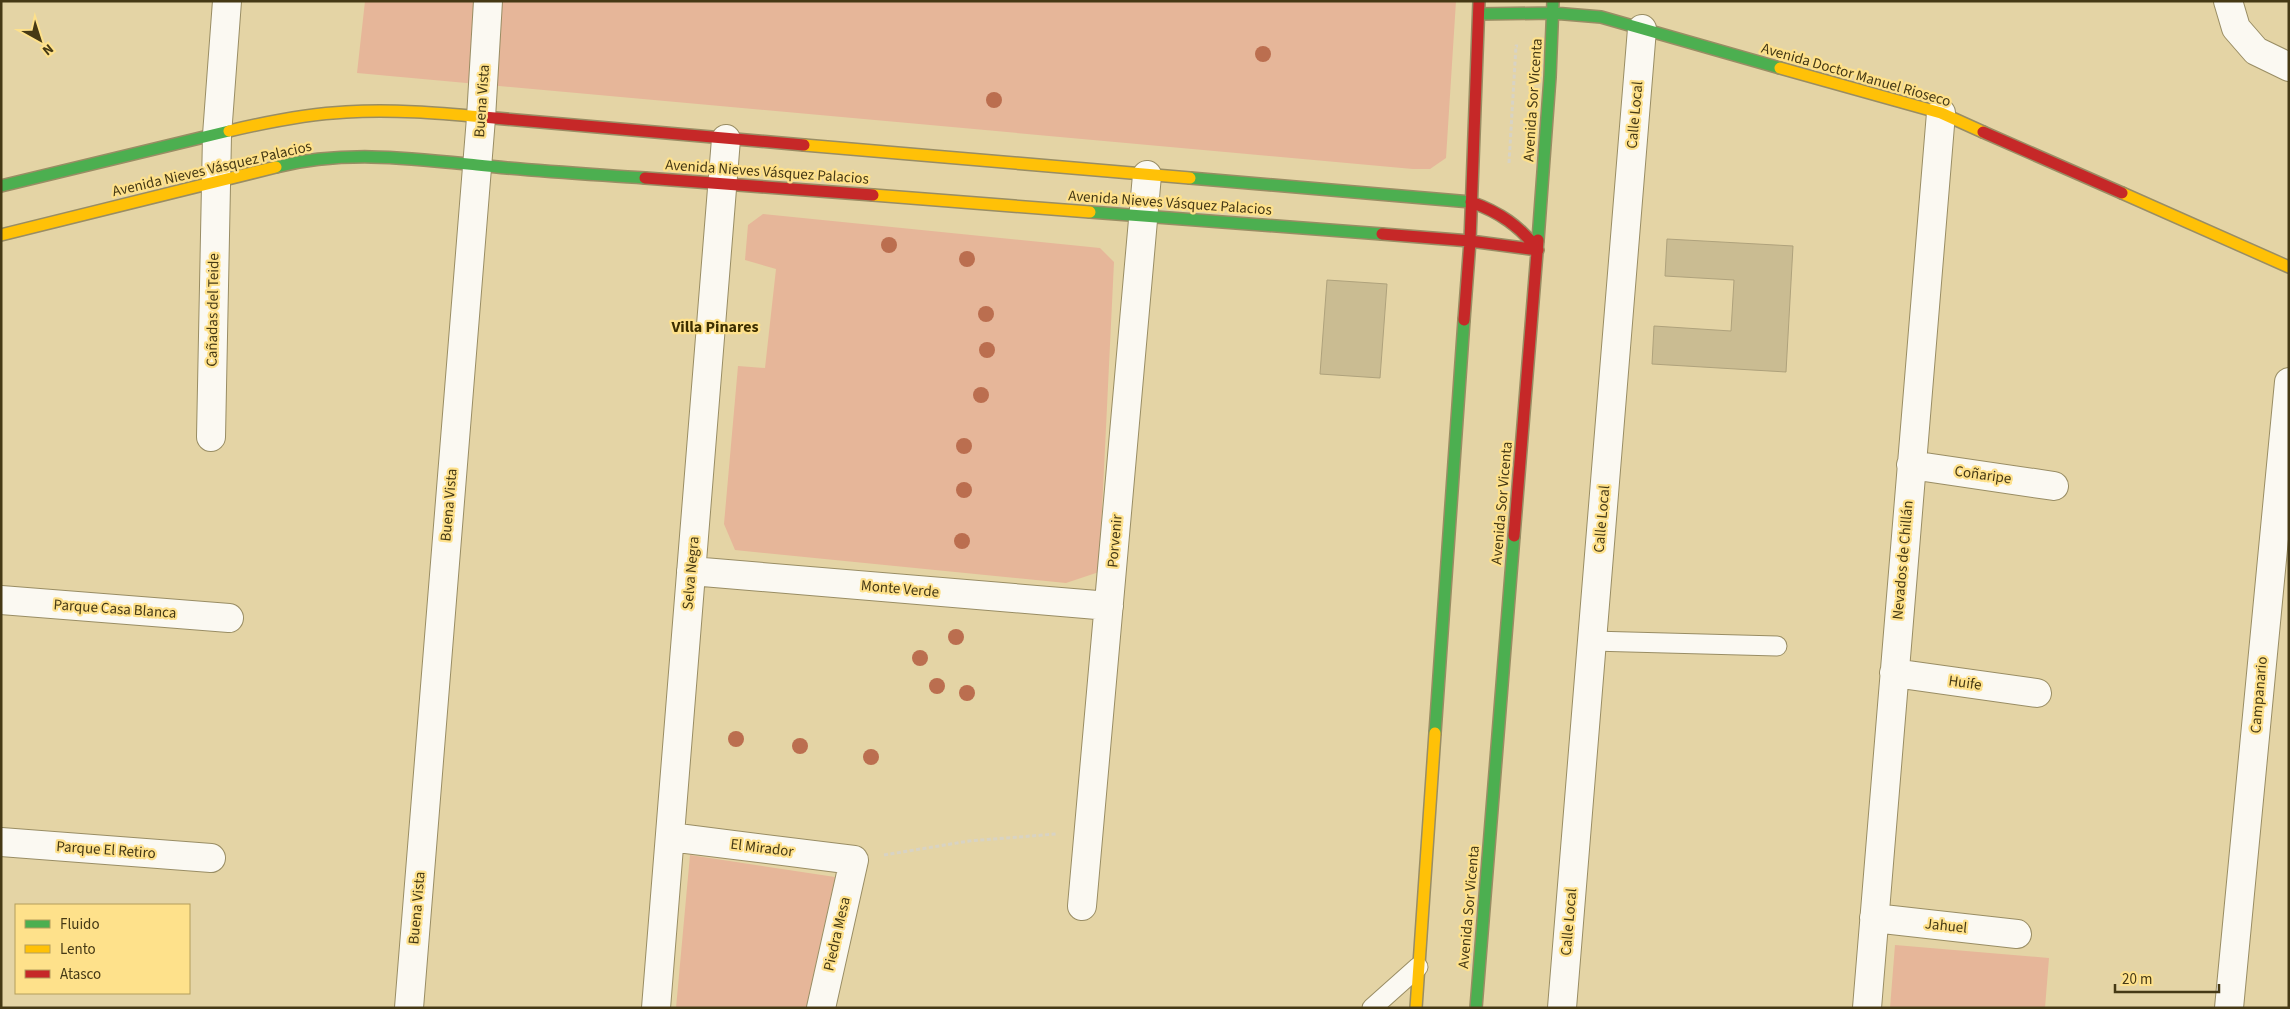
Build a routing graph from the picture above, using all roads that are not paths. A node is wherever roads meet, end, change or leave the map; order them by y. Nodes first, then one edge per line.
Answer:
1 (227, 1) edge
2 (488, 1) edge
3 (1479, 1) edge
4 (1553, 1) edge
5 (2228, 1) edge
6 (1553, 13) junction
7 (1479, 14) junction
8 (1642, 29) junction
9 (2289, 67) edge
10 (1941, 113) junction
11 (481, 118) junction
12 (217, 135) junction
13 (726, 139) junction
14 (477, 165) junction
15 (1148, 175) junction
16 (216, 183) junction
17 (722, 184) junction
18 (1, 186) edge
19 (1471, 202) junction
20 (1144, 216) junction
21 (1, 235) edge
22 (1470, 241) junction
23 (1538, 250) junction
24 (2289, 267) edge
25 (2289, 382) edge
26 (211, 437) dead end
27 (1911, 465) junction
28 (2054, 486) dead end
29 (691, 571) junction
30 (1, 600) edge
31 (1109, 606) junction
32 (229, 618) dead end
33 (1592, 641) junction
34 (1777, 646) dead end
35 (1894, 673) junction
36 (2037, 693) dead end
37 (670, 837) junction
38 (1, 842) edge
39 (211, 858) dead end
40 (854, 860) joint
41 (1082, 906) dead end
42 (1874, 918) junction
43 (2017, 934) dead end
44 (1418, 966) junction
45 (409, 1008) edge
46 (656, 1008) edge
47 (820, 1008) edge
48 (1372, 1008) edge
49 (1416, 1008) edge
50 (1476, 1008) edge
51 (1562, 1008) edge
52 (1867, 1008) edge
53 (2229, 1008) edge

1 - 12 street, Cañadas del Teide
2 - 11 street, Buena Vista
3 - 7 street
4 - 6 street, Avenida Sor Vicenta
5 - 9 street
6 - 7 street, Avenida Doctor Manuel Rioseco
6 - 8 street, Avenida Doctor Manuel Rioseco
6 - 23 street, Avenida Sor Vicenta
7 - 19 street
8 - 10 street, Avenida Doctor Manuel Rioseco
8 - 33 street, Calle Local
10 - 24 street, Avenida Doctor Manuel Rioseco
10 - 27 street, Nevados de Chillán
11 - 12 street, Avenida Nieves Vásquez Palacios
11 - 13 street, Avenida Nieves Vásquez Palacios
11 - 14 street, Buena Vista
12 - 16 street, Cañadas del Teide
12 - 18 street, Avenida Nieves Vásquez Palacios
13 - 15 street, Avenida Nieves Vásquez Palacios
13 - 17 street, Selva Negra
14 - 16 street, Avenida Nieves Vásquez Palacios
14 - 17 street, Avenida Nieves Vásquez Palacios
14 - 45 street, Buena Vista
15 - 19 street, Avenida Nieves Vásquez Palacios
15 - 20 street, Porvenir
16 - 21 street, Avenida Nieves Vásquez Palacios
16 - 26 street, Cañadas del Teide
17 - 20 street, Avenida Nieves Vásquez Palacios
17 - 29 street, Selva Negra
19 - 22 street
19 - 23 street, Avenida Nieves Vásquez Palacios
20 - 22 street, Avenida Nieves Vásquez Palacios
20 - 31 street, Porvenir
22 - 23 street, Avenida Nieves Vásquez Palacios
22 - 44 street
23 - 50 street, Avenida Sor Vicenta
25 - 53 street, Campanario
27 - 28 street, Coñaripe
27 - 35 street, Nevados de Chillán
29 - 31 street, Monte Verde
29 - 37 street, Selva Negra
30 - 32 street, Parque Casa Blanca
31 - 41 street, Porvenir
33 - 34 lane
33 - 51 street, Calle Local
35 - 36 street, Huife
35 - 42 street, Nevados de Chillán
37 - 40 street, El Mirador
37 - 46 street, Selva Negra
38 - 39 street, Parque El Retiro
40 - 47 street, Piedra Mesa
42 - 43 street, Jahuel
42 - 52 street, Nevados de Chillán
44 - 48 lane
44 - 49 street

